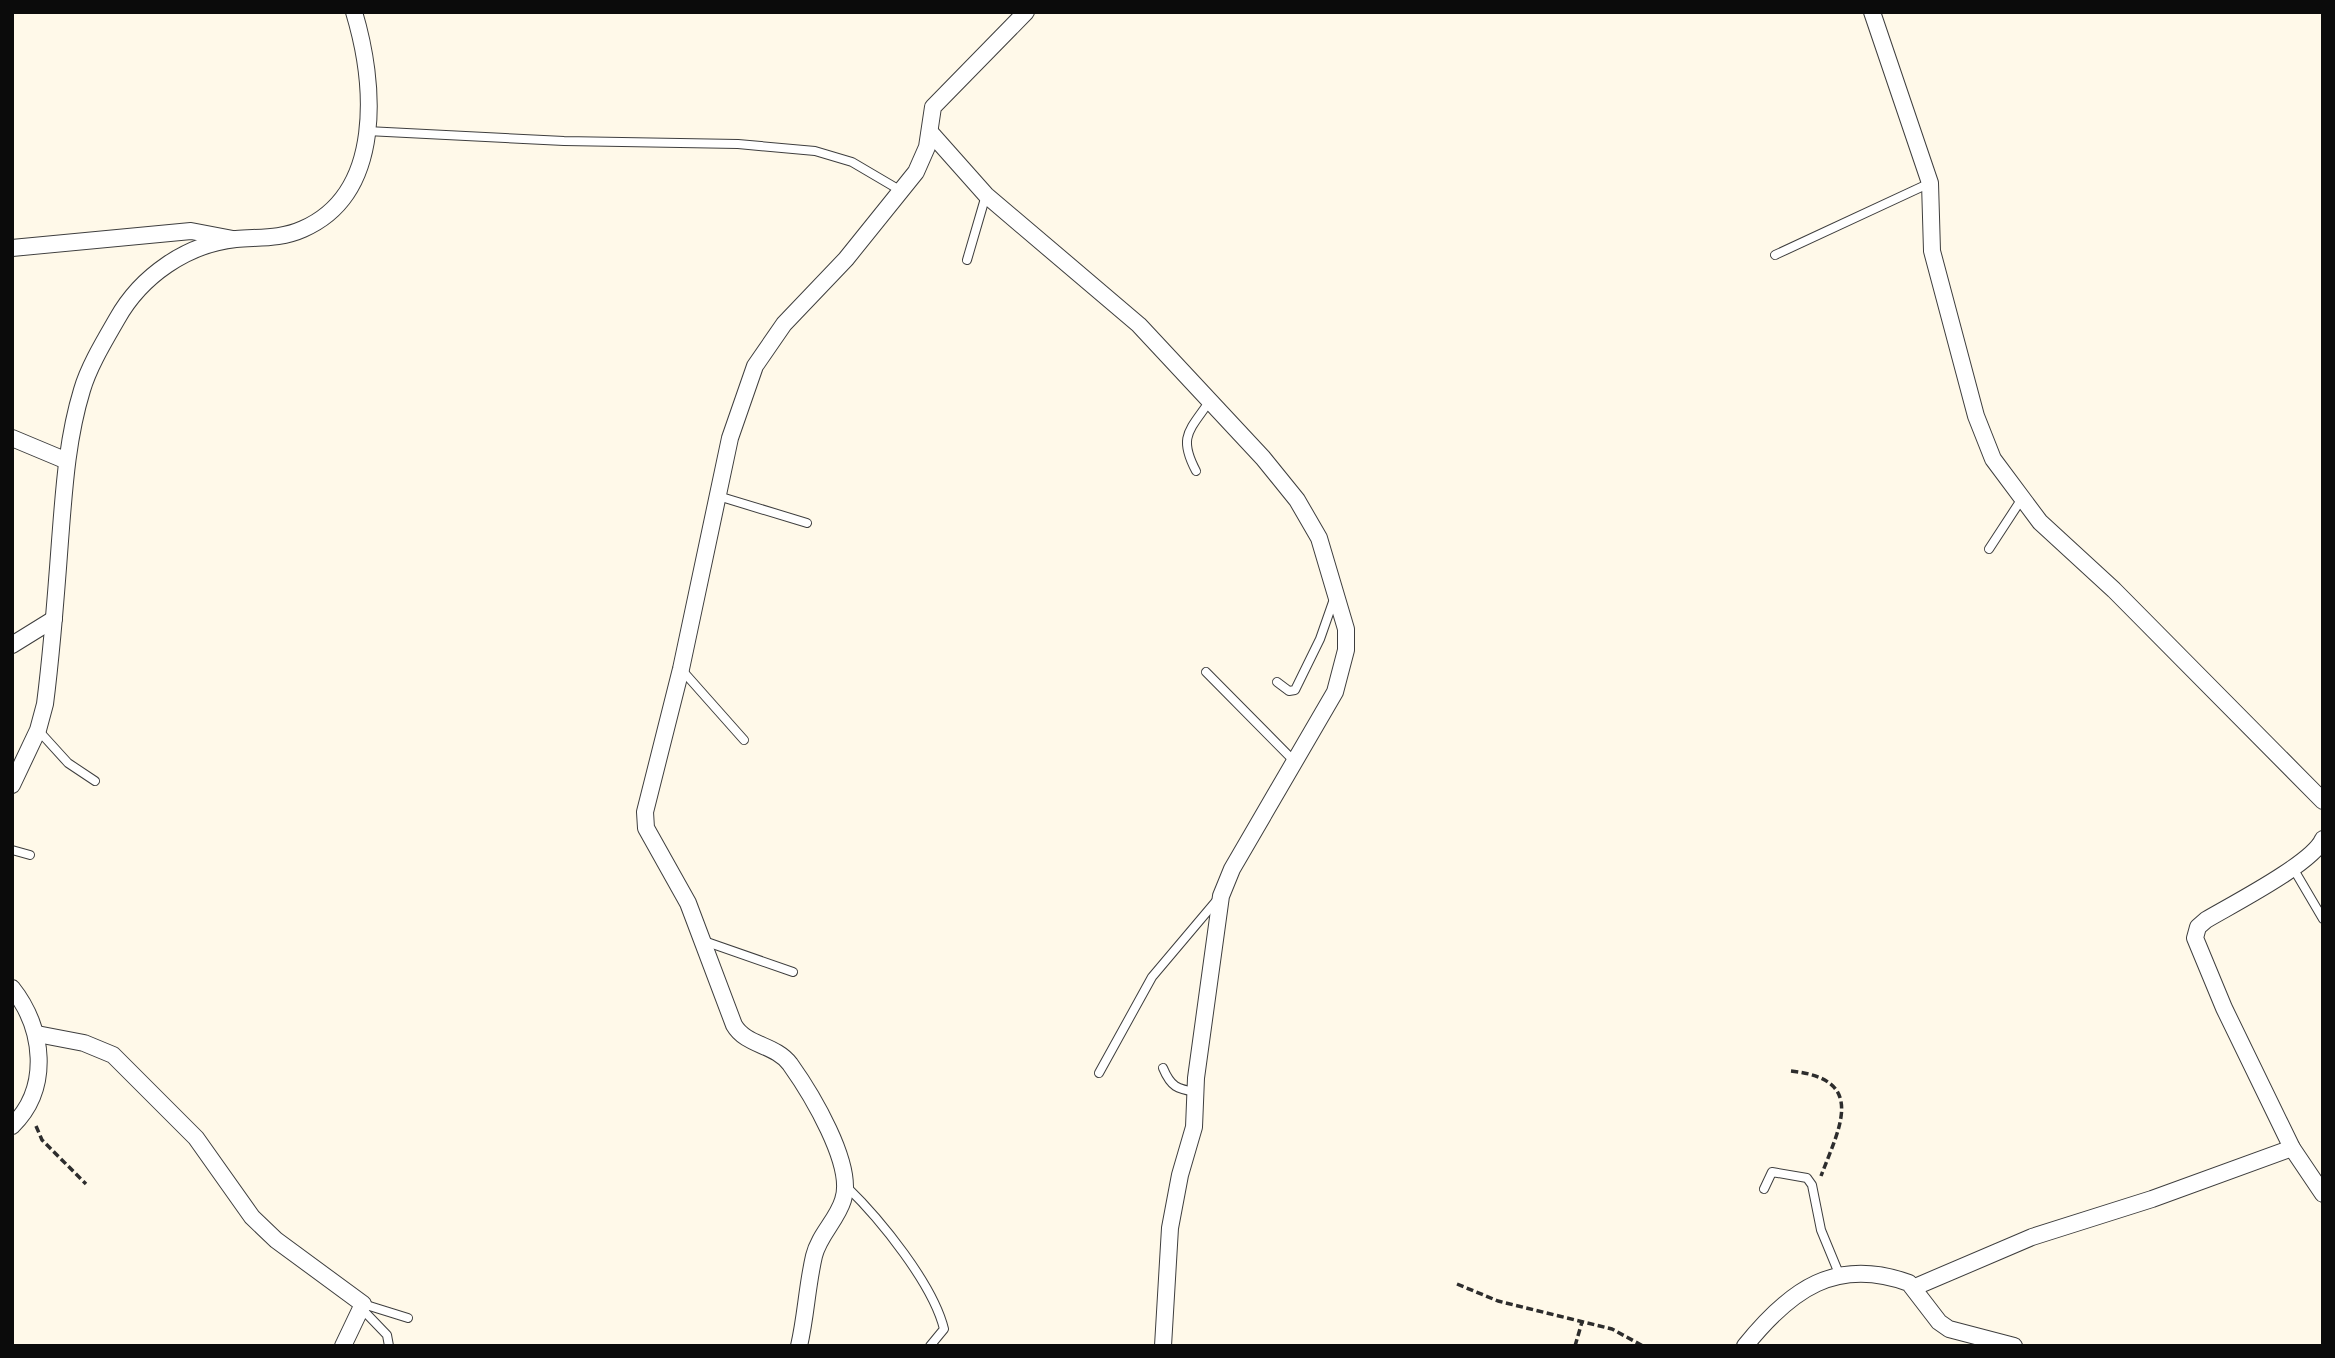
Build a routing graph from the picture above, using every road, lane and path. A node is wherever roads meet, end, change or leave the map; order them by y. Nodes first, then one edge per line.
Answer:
1 (354, 12) edge
2 (1026, 12) edge
3 (1872, 12) edge
4 (366, 131) junction
5 (930, 132) junction
6 (1930, 183) junction
7 (903, 192) junction
8 (986, 195) junction
9 (233, 239) junction
10 (12, 248) edge
11 (1775, 255) dead end
12 (967, 260) dead end
13 (1209, 402) junction
14 (12, 438) edge
15 (67, 461) junction
16 (1196, 471) dead end
17 (718, 496) junction
18 (2021, 500) junction
19 (807, 523) dead end
20 (1989, 549) dead end
21 (1336, 594) junction
22 (54, 619) junction
23 (12, 645) edge
24 (681, 669) junction
25 (1206, 671) dead end
26 (1278, 682) dead end
27 (38, 730) junction
28 (744, 740) dead end
29 (1296, 763) junction
30 (95, 781) dead end
31 (12, 785) edge
32 (2323, 801) edge
33 (2323, 839) edge
34 (12, 850) edge
35 (30, 855) dead end
36 (2293, 868) junction
37 (1221, 896) junction
38 (2323, 919) edge
39 (704, 941) junction
40 (793, 972) dead end
41 (12, 988) edge
42 (37, 1034) junction
43 (1163, 1068) dead end
44 (1791, 1071) dead end
45 (1099, 1073) dead end
46 (33, 1089) junction
47 (1196, 1092) junction
48 (12, 1126) edge
49 (2292, 1148) junction
50 (86, 1184) dead end
51 (847, 1187) junction
52 (1764, 1189) dead end
53 (1815, 1194) junction
54 (2323, 1194) edge
55 (1840, 1276) junction
56 (1457, 1284) dead end
57 (1914, 1287) junction
58 (363, 1307) junction
59 (408, 1318) dead end
60 (1582, 1322) junction
61 (343, 1346) edge
62 (389, 1346) edge
63 (799, 1346) edge
64 (930, 1346) edge
65 (1163, 1346) edge
66 (1574, 1346) edge
67 (1643, 1346) edge
68 (1745, 1346) edge
69 (2014, 1346) edge

1 - 4 street
2 - 5 street
3 - 6 street
4 - 7 lane
4 - 9 street
5 - 7 street
5 - 8 street
6 - 11 lane
6 - 18 street
7 - 17 street
8 - 12 lane
8 - 13 street
9 - 10 street
9 - 15 street
13 - 16 lane
13 - 21 street
14 - 15 street
15 - 22 street
17 - 19 lane
17 - 24 street
18 - 20 lane
18 - 32 street
21 - 26 lane
21 - 29 street
22 - 23 street
22 - 27 street
24 - 28 lane
24 - 39 street
25 - 29 lane
27 - 30 lane
27 - 31 street
29 - 37 street
33 - 36 street
34 - 35 lane
36 - 38 lane
36 - 49 street
37 - 45 lane
37 - 47 street
39 - 40 lane
39 - 51 street
41 - 42 street
42 - 46 street
42 - 58 street
43 - 47 lane
44 - 53 path
46 - 48 street
46 - 50 path
47 - 65 street
49 - 54 street
49 - 57 street
51 - 63 street
51 - 64 lane
52 - 53 lane
53 - 55 lane
55 - 57 street
55 - 68 street
56 - 60 path
57 - 69 street
58 - 59 lane
58 - 61 street
58 - 62 lane
60 - 66 path
60 - 67 path

